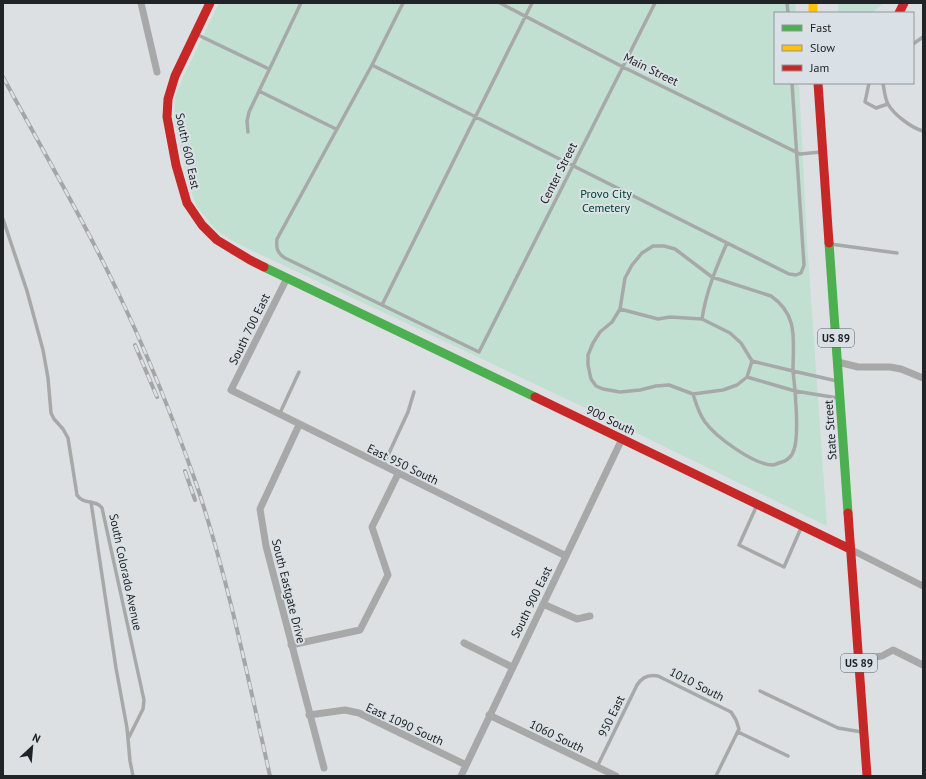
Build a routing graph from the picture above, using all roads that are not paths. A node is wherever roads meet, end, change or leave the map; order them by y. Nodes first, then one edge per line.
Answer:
1 (141, 3) edge
2 (210, 3) edge
3 (301, 3) edge
4 (403, 3) edge
5 (500, 3) edge
6 (532, 3) edge
7 (655, 3) edge
8 (904, 3) edge
9 (900, 12) edge
10 (525, 16) junction
11 (195, 33) junction
12 (923, 37) edge
13 (914, 43) edge
14 (372, 65) junction
15 (623, 67) junction
16 (269, 69) junction
17 (157, 72) dead end
18 (792, 84) edge
19 (818, 84) edge
20 (869, 84) edge
21 (883, 84) edge
22 (259, 91) junction
23 (888, 104) junction
24 (476, 116) junction
25 (336, 129) junction
26 (923, 131) edge
27 (248, 132) dead end
28 (796, 152) junction
29 (823, 152) junction
30 (573, 165) junction
31 (3, 219) edge
32 (727, 243) junction
33 (829, 244) junction
34 (897, 253) dead end
35 (712, 277) junction
36 (287, 278) junction
37 (382, 305) junction
38 (620, 309) junction
39 (702, 319) junction
40 (752, 361) junction
41 (838, 362) junction
42 (793, 371) junction
43 (299, 372) dead end
44 (747, 377) junction
45 (923, 378) edge
46 (839, 381) junction
47 (231, 390) joint
48 (795, 391) junction
49 (414, 392) dead end
50 (693, 394) junction
51 (840, 398) junction
52 (279, 414) junction
53 (299, 425) junction
54 (622, 439) junction
55 (382, 466) junction
56 (398, 474) junction
57 (91, 502) junction
58 (758, 504) junction
59 (802, 526) junction
60 (850, 549) junction
61 (566, 556) junction
62 (923, 586) edge
63 (543, 604) junction
64 (590, 616) dead end
65 (464, 643) dead end
66 (291, 645) junction
67 (859, 659) junction
68 (923, 664) edge
69 (512, 667) junction
70 (645, 677) joint
71 (760, 691) dead end
72 (310, 715) junction
73 (489, 715) junction
74 (738, 732) junction
75 (864, 732) junction
76 (129, 737) junction
77 (788, 756) dead end
78 (466, 765) junction
79 (597, 767) junction
80 (324, 768) dead end
81 (133, 776) edge
82 (461, 776) edge
83 (616, 776) edge
84 (716, 776) edge
85 (867, 776) edge

1 - 17 street
2 - 11 street, South 600 East
3 - 16 lane
4 - 14 lane
5 - 10 lane, Main Street
6 - 10 lane
7 - 15 lane, Center Street
8 - 9 street
10 - 15 lane, Main Street
10 - 24 lane
11 - 16 lane
11 - 36 street, South 600 East
12 - 13 lane
14 - 24 lane
14 - 25 lane
15 - 28 lane, Main Street
15 - 30 lane, Center Street
16 - 22 lane
18 - 28 lane
19 - 29 street, State Street / US 89
20 - 23 lane
21 - 23 lane
22 - 25 lane
22 - 27 lane
23 - 26 lane
24 - 30 lane
24 - 37 lane
25 - 37 lane
28 - 29 lane
28 - 32 lane
29 - 33 street, State Street / US 89
30 - 32 lane
30 - 37 lane, Center Street
31 - 57 lane, South Colorado Avenue
32 - 35 lane
33 - 34 lane
33 - 41 street, State Street / US 89
35 - 38 lane
35 - 39 lane
35 - 42 lane
36 - 47 street, South 700 East
36 - 54 street, 900 South
38 - 39 lane
38 - 50 lane
39 - 40 lane
40 - 42 lane
40 - 44 lane
41 - 45 street
41 - 46 street, State Street / US 89
42 - 46 lane
42 - 48 lane
43 - 52 lane
44 - 48 lane
44 - 50 lane
46 - 51 street, State Street / US 89
47 - 52 street, East 950 South
48 - 50 lane
48 - 51 lane
49 - 55 lane
51 - 60 street, State Street / US 89
52 - 53 street, East 950 South
53 - 55 street, East 950 South
53 - 66 street, South Eastgate Drive
54 - 58 street, 900 South
54 - 61 street, South 900 East
55 - 56 street, East 950 South
56 - 61 street, East 950 South
56 - 66 street
57 - 76 lane
57 - 76 lane, South Colorado Avenue
58 - 59 street, 900 South
58 - 59 lane
59 - 60 street, 900 South
60 - 62 street, 900 South
60 - 67 street, State Street / US 89
61 - 63 street, South 900 East
63 - 64 street
63 - 69 street, South 900 East
65 - 69 street
66 - 72 street, South Eastgate Drive
67 - 68 street
67 - 75 street, State Street / US 89
69 - 73 street, South 900 East
70 - 74 lane, 1010 South
70 - 79 lane, 950 East
71 - 75 lane
72 - 78 street, East 1090 South
72 - 80 street, South Eastgate Drive
73 - 78 street, South 900 East
73 - 79 street, 1060 South
74 - 77 lane
74 - 84 lane
75 - 85 street, State Street / US 89
76 - 81 lane
78 - 82 street, South 900 East
79 - 83 street, 1060 South

